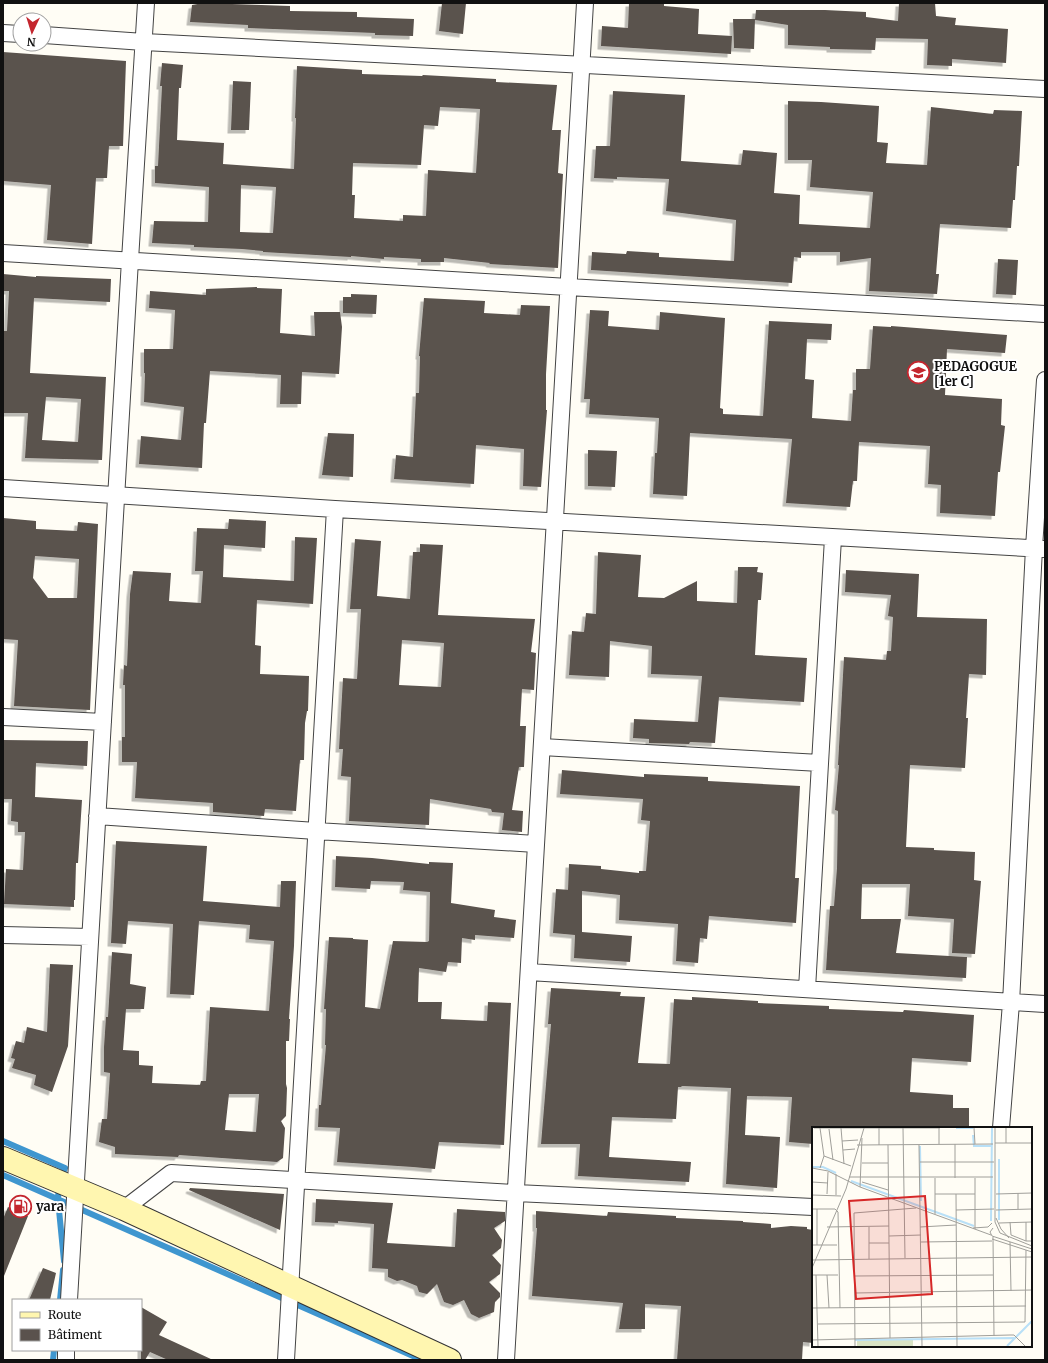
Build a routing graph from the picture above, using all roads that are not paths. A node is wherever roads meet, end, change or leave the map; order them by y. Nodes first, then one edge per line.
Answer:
1 (146, 3) edge
2 (585, 3) edge
3 (52, 36) edge
4 (144, 42) junction
5 (581, 64) junction
6 (1045, 89) edge
7 (3, 253) edge
8 (130, 260) junction
9 (568, 287) junction
10 (1045, 314) edge
11 (1045, 380) edge
12 (3, 488) edge
13 (116, 494) junction
14 (335, 509) junction
15 (555, 522) junction
16 (833, 538) junction
17 (1040, 548) edge
18 (3, 717) edge
19 (102, 722) junction
20 (542, 747) junction
21 (820, 763) junction
22 (97, 816) junction
23 (316, 831) junction
24 (536, 844) junction
25 (3, 935) edge
26 (90, 937) junction
27 (529, 972) junction
28 (807, 989) junction
29 (1011, 1003) junction
30 (1045, 1004) edge
31 (1001, 1127) edge
32 (3, 1158) edge
33 (296, 1180) junction
34 (76, 1190) junction
35 (516, 1193) junction
36 (812, 1208) edge
37 (124, 1209) junction
38 (290, 1285) junction
39 (69, 1299) edge
40 (286, 1360) edge
41 (450, 1360) edge
42 (506, 1360) edge

1 - 4 street
2 - 5 street
3 - 4 street
4 - 5 street
4 - 8 street
5 - 6 street
5 - 9 street
7 - 8 street
8 - 9 street
8 - 13 street
9 - 10 street
9 - 15 street
11 - 17 street
12 - 13 street
13 - 14 street
13 - 19 street
14 - 15 street
14 - 23 street
15 - 16 street
15 - 20 street
16 - 17 street
16 - 21 street
17 - 29 street
18 - 19 street
19 - 22 street
20 - 21 street
20 - 24 street
21 - 28 street
22 - 23 street
22 - 26 street
23 - 24 street
23 - 33 street
24 - 27 street
25 - 26 street
26 - 34 street
27 - 28 street
27 - 35 street
28 - 29 street
29 - 30 street
29 - 31 street
32 - 34 main road
33 - 35 street
33 - 37 street
33 - 38 street
34 - 37 main road
34 - 39 street
35 - 36 street
35 - 42 street
37 - 38 main road
38 - 40 street
38 - 41 main road

